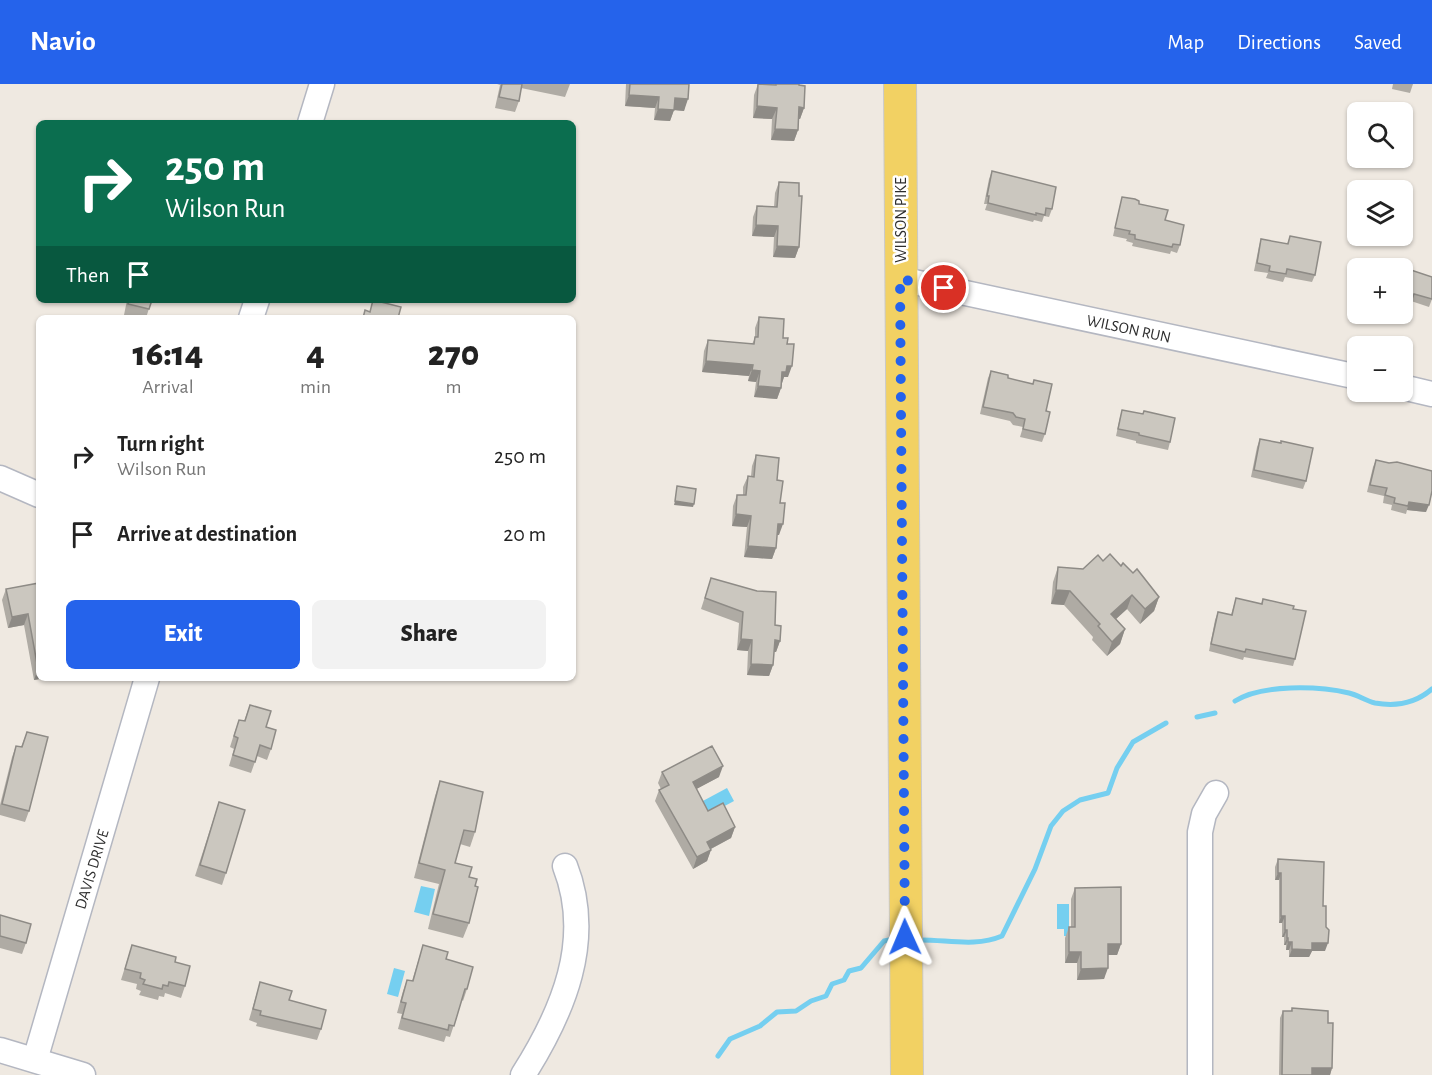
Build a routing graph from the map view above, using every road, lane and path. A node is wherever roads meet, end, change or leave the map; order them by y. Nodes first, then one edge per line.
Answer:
1 (322, 84) edge
2 (900, 84) edge
3 (311, 120) edge
4 (900, 279) junction
5 (1347, 376) edge
6 (1413, 390) edge
7 (1432, 394) edge
8 (0, 478) edge
9 (36, 494) edge
10 (146, 681) edge
11 (1216, 793) dead end
12 (565, 866) dead end
13 (0, 1050) edge
14 (35, 1060) junction
15 (83, 1075) edge
16 (523, 1075) edge
17 (907, 1075) edge
18 (1200, 1075) edge

1 - 3 street
2 - 4 main road, WILSON PIKE
4 - 5 street, WILSON RUN
4 - 17 main road, WILSON PIKE
6 - 7 street
8 - 9 street
10 - 14 street, DAVIS DRIVE
11 - 18 street
12 - 16 street
13 - 14 street
14 - 15 street

